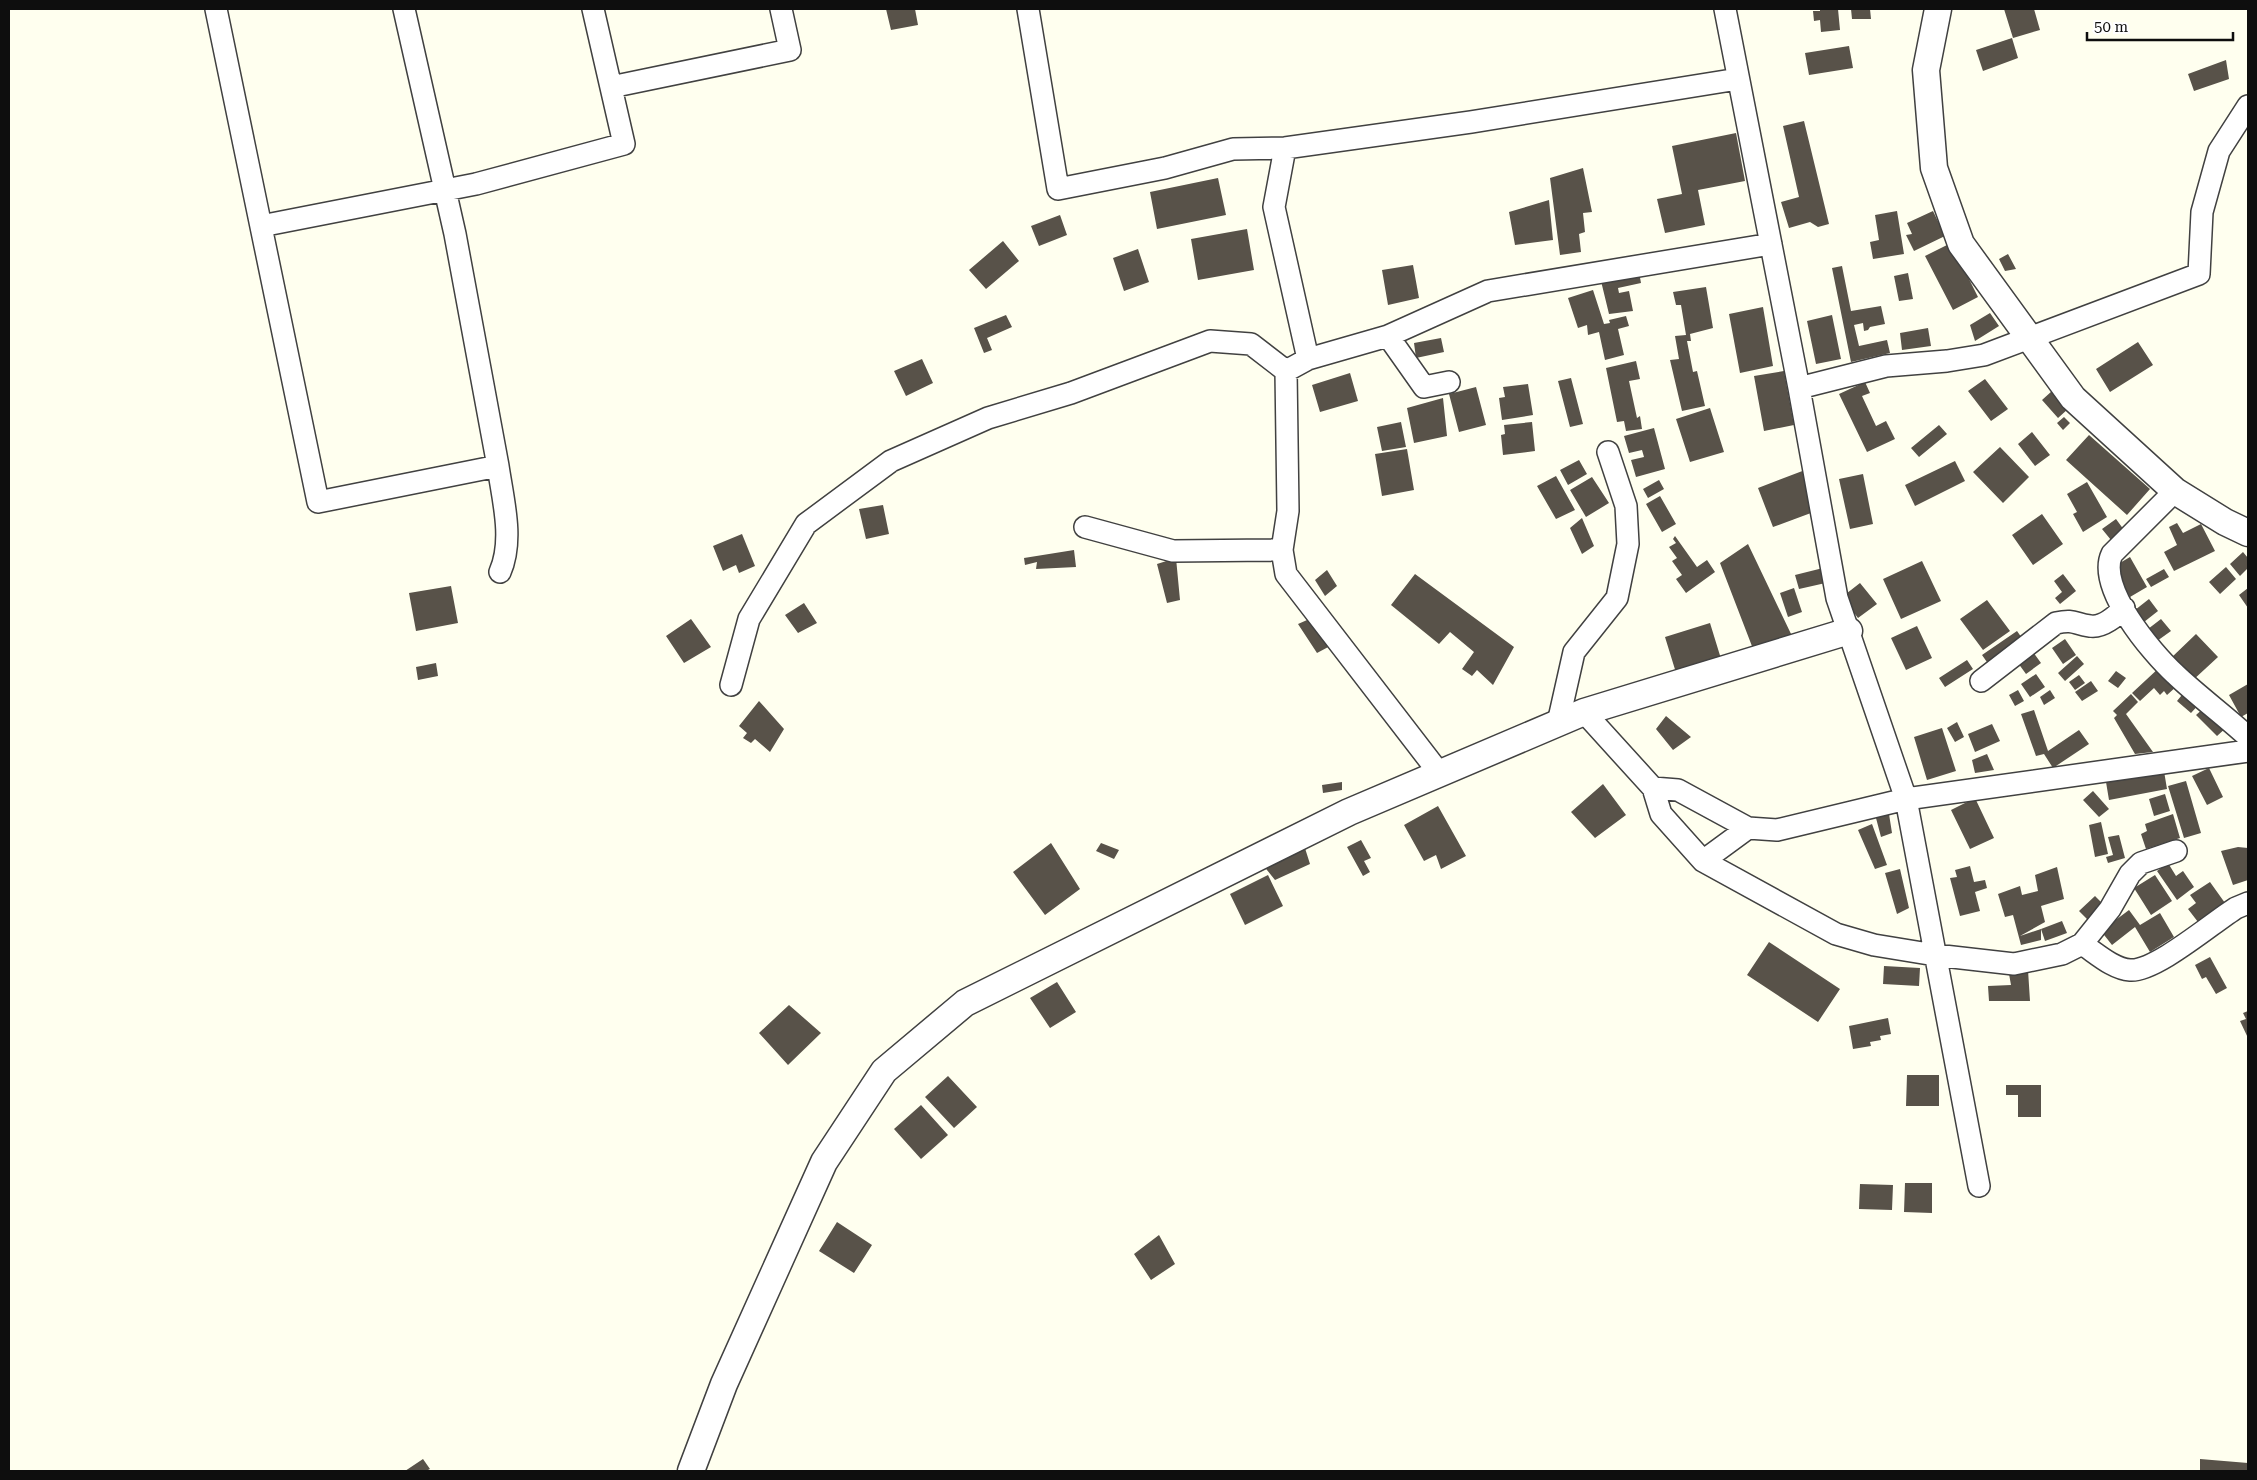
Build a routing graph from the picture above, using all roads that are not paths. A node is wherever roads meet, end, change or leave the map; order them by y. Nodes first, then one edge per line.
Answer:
1 (216, 9) edge
2 (404, 9) edge
3 (593, 9) edge
4 (780, 9) edge
5 (1028, 9) edge
6 (1725, 9) edge
7 (1938, 9) edge
8 (1738, 79) junction
9 (611, 87) junction
10 (2248, 106) edge
11 (1285, 148) junction
12 (445, 190) junction
13 (261, 226) junction
14 (1771, 244) junction
15 (1388, 336) junction
16 (2028, 338) junction
17 (1308, 359) junction
18 (1286, 370) junction
19 (1449, 382) dead end
20 (1799, 388) junction
21 (1608, 452) dead end
22 (498, 466) junction
23 (2174, 491) junction
24 (1085, 527) dead end
25 (2248, 533) edge
26 (1282, 550) junction
27 (500, 572) dead end
28 (2124, 608) junction
29 (1849, 631) junction
30 (1981, 681) dead end
31 (730, 685) dead end
32 (1584, 712) junction
33 (1558, 723) junction
34 (2248, 737) edge
35 (2248, 751) edge
36 (1440, 774) junction
37 (1653, 788) junction
38 (1906, 799) junction
39 (1748, 828) junction
40 (2176, 851) dead end
41 (1703, 861) junction
42 (2248, 903) edge
43 (2082, 944) junction
44 (1935, 955) junction
45 (1978, 1186) dead end
46 (691, 1471) edge

1 - 13 street
2 - 12 street
3 - 9 street
4 - 9 street
5 - 11 street
6 - 8 street
7 - 16 street
8 - 11 street
8 - 14 street
9 - 12 street
10 - 16 street
11 - 17 street
12 - 13 street
12 - 22 street
13 - 22 street
14 - 15 street
14 - 20 street
15 - 17 street
15 - 19 street
16 - 20 street
16 - 23 street
17 - 18 street
18 - 26 street
18 - 31 street
20 - 29 street
21 - 33 street
22 - 27 street
23 - 25 street
23 - 28 street
24 - 26 street
26 - 36 street
28 - 30 street
28 - 34 street
29 - 32 street
29 - 38 street
32 - 33 street
32 - 37 street
33 - 36 street
35 - 38 street
36 - 46 street
37 - 39 street
37 - 41 street
38 - 39 street
38 - 44 street
39 - 41 street
40 - 43 street
41 - 44 street
42 - 43 street
43 - 44 street
44 - 45 street

